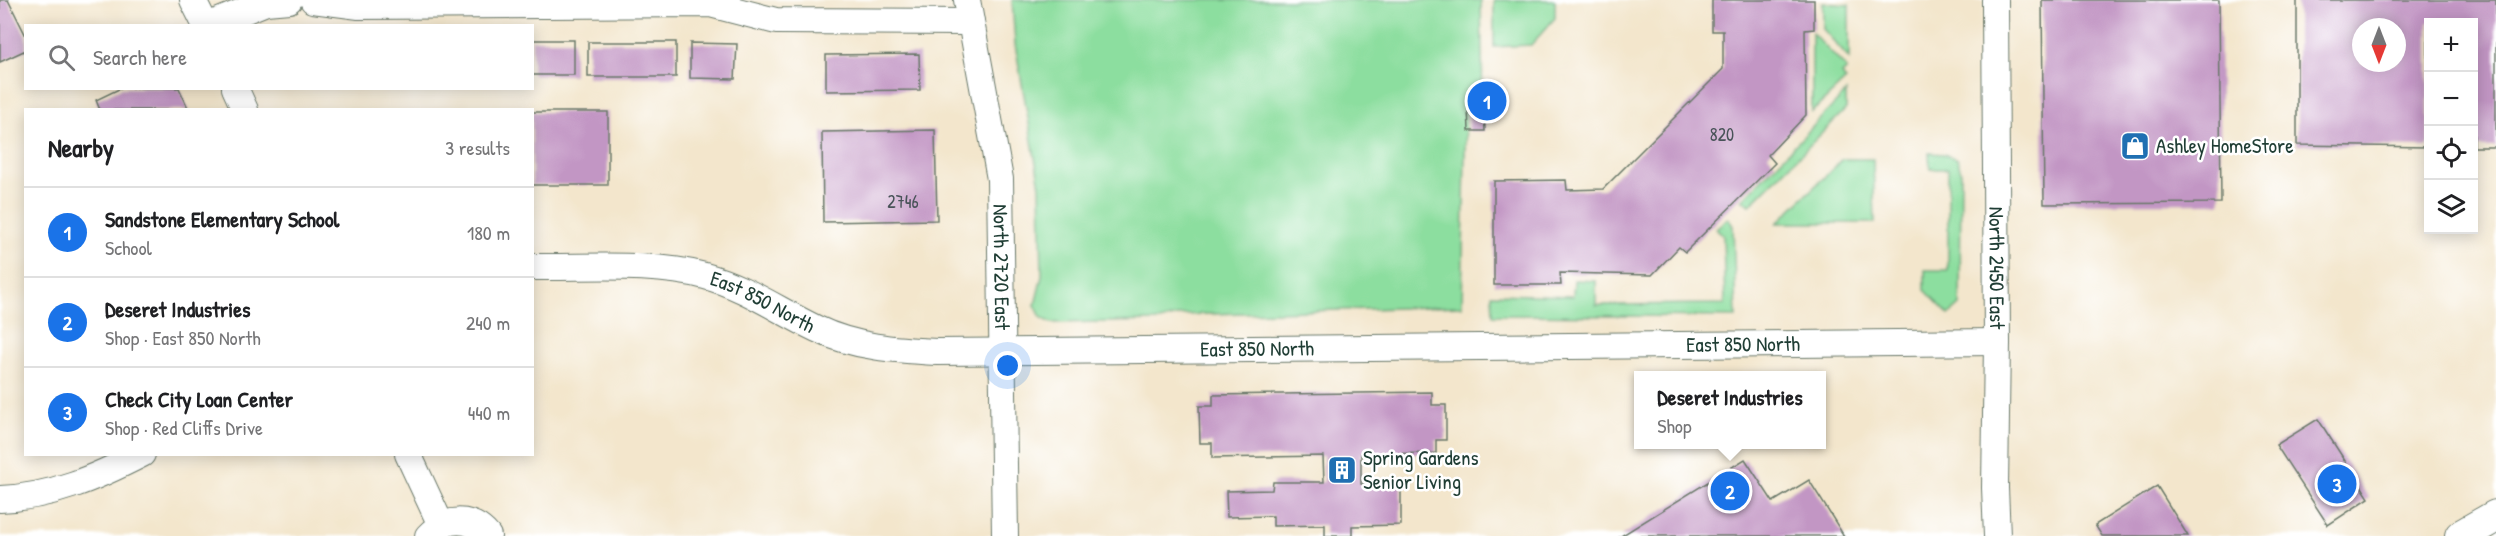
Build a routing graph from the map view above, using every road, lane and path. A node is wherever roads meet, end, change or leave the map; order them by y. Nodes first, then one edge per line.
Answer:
1 (194, 0) edge
2 (289, 0) edge
3 (313, 0) edge
4 (1995, 0) edge
5 (969, 11) edge
6 (205, 24) edge
7 (211, 24) edge
8 (236, 90) edge
9 (244, 108) edge
10 (534, 267) edge
11 (1997, 342) junction
12 (1002, 351) junction
13 (138, 456) edge
14 (409, 456) edge
15 (0, 499) edge
16 (2496, 516) edge
17 (434, 531) edge
18 (488, 536) edge
19 (1005, 536) edge
20 (1997, 536) edge
21 (2461, 536) edge

1 - 6 street
2 - 7 street
3 - 5 street
4 - 11 street, North 2450 East
5 - 12 street, North 2720 East
8 - 9 street
10 - 12 street, East 850 North
11 - 12 street, East 850 North
11 - 20 street, North 2450 East
12 - 19 street, North 2720 East
13 - 15 street
14 - 17 street
16 - 21 main road
17 - 18 street

